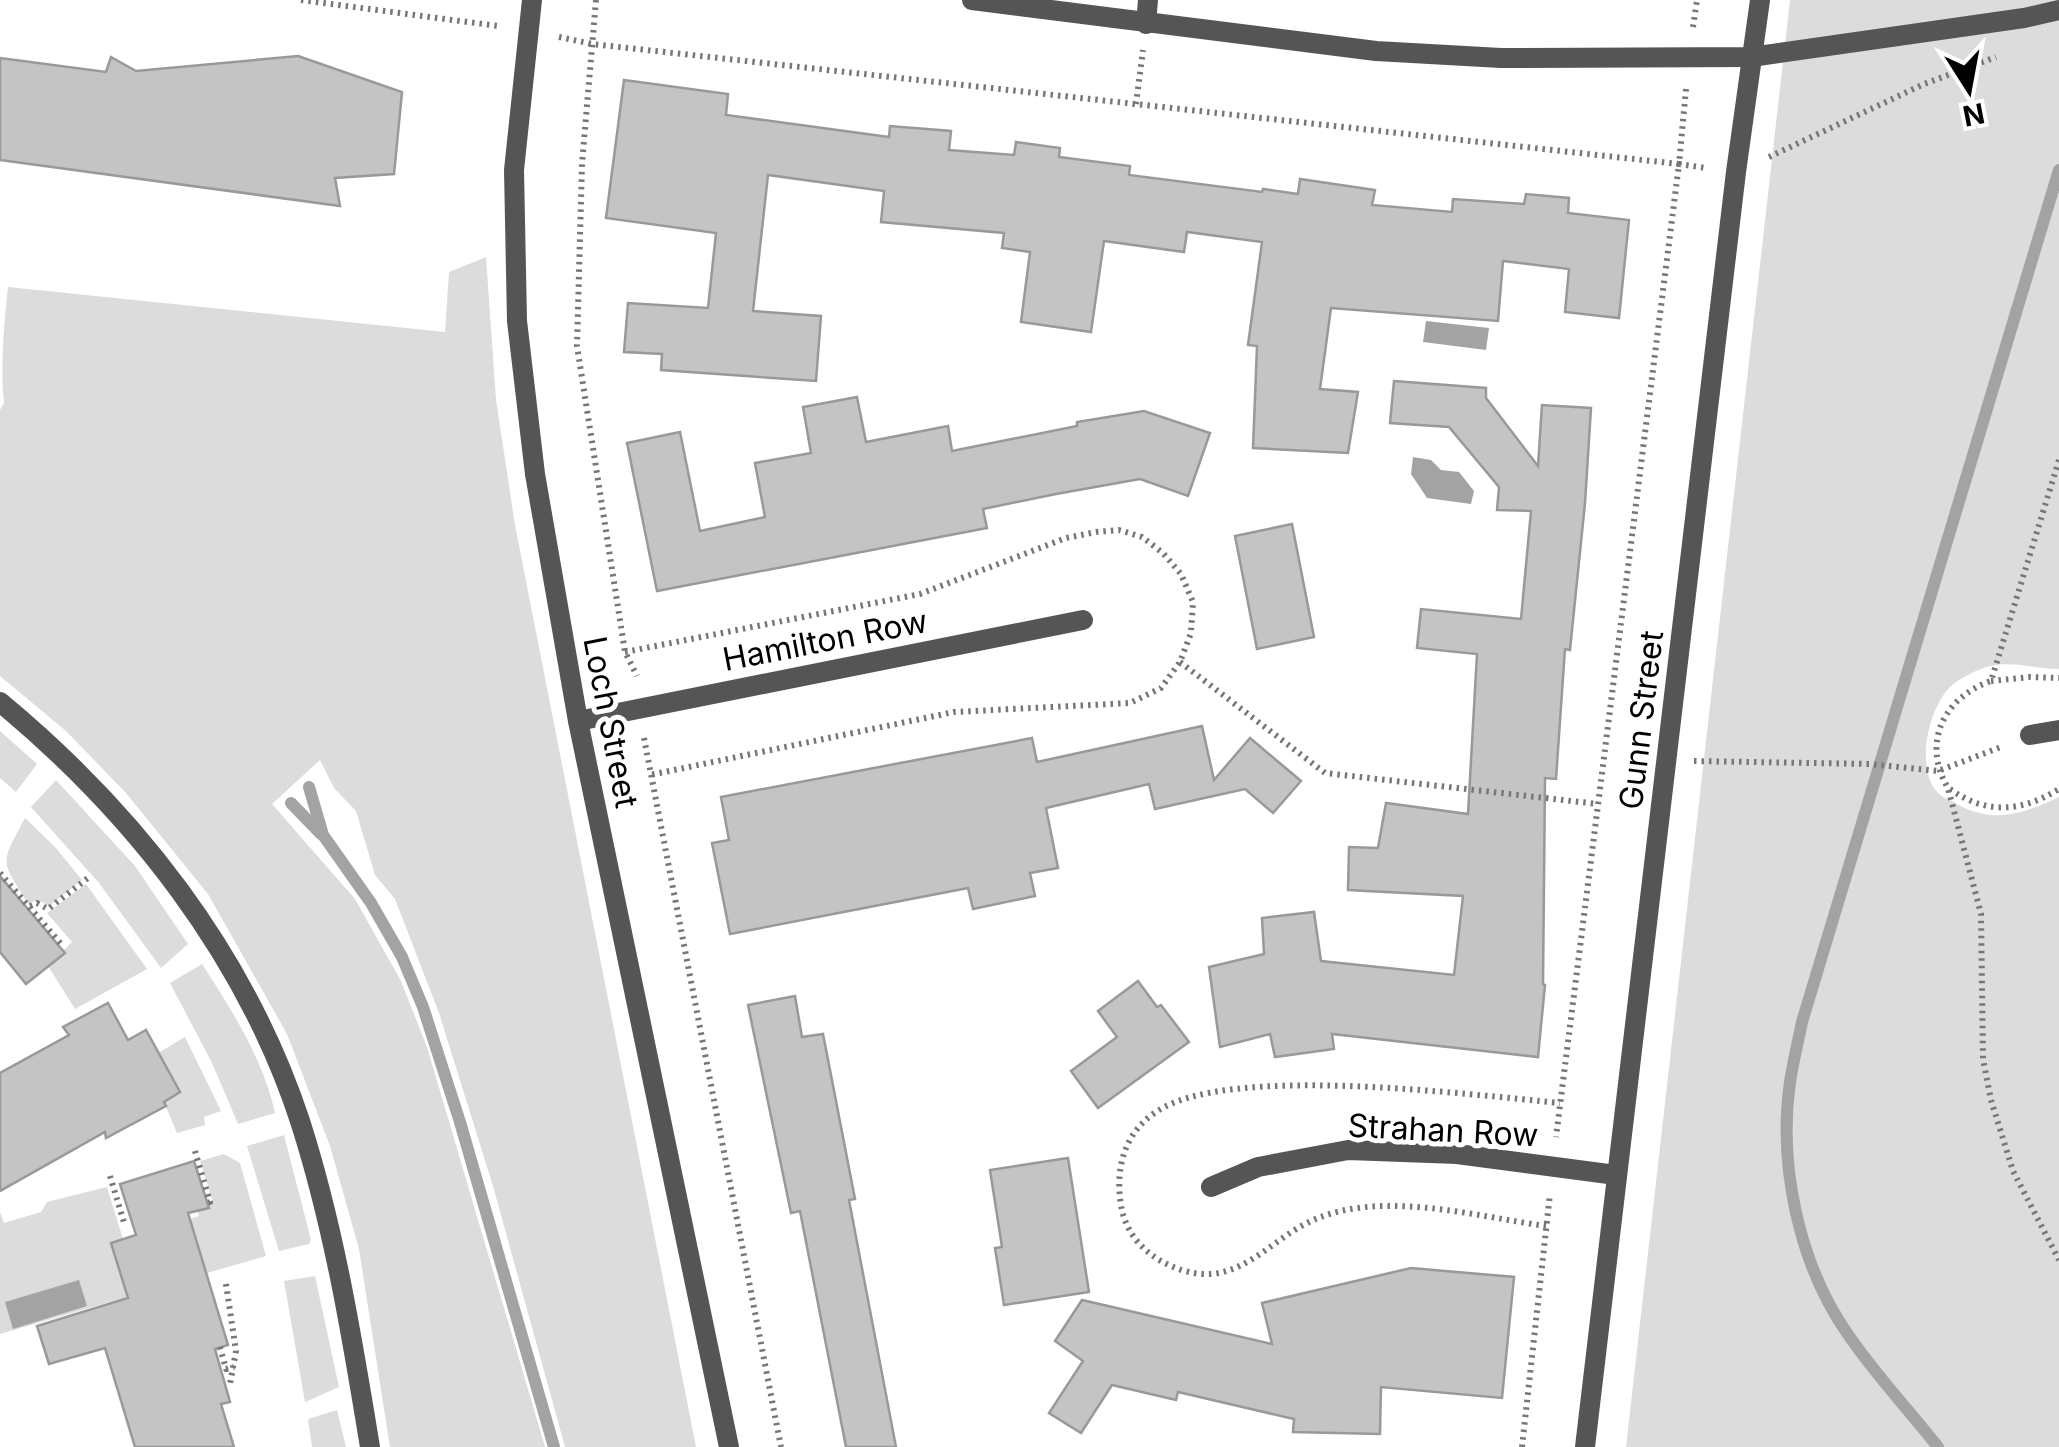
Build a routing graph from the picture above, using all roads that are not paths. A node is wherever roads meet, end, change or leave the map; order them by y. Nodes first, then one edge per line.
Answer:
1 (532, 0) edge
2 (972, 0) edge
3 (1148, 0) edge
4 (1760, 0) edge
5 (2059, 10) edge
6 (1146, 24) junction
7 (1751, 58) junction
8 (1083, 620) dead end
9 (0, 702) edge
10 (578, 720) junction
11 (2059, 730) edge
12 (2030, 735) road end
13 (1616, 1175) junction
14 (1211, 1187) dead end
15 (370, 1447) edge
16 (728, 1447) edge
17 (1585, 1447) edge

1 - 10 street, Loch Street
2 - 6 street
3 - 6 street
4 - 7 street, Gunn Street
5 - 7 street
6 - 7 street
7 - 13 street, Gunn Street
8 - 10 street, Hamilton Row
9 - 15 street
10 - 16 street, Loch Street
11 - 12 street
13 - 14 street, Strahan Row
13 - 17 street, Gunn Street

